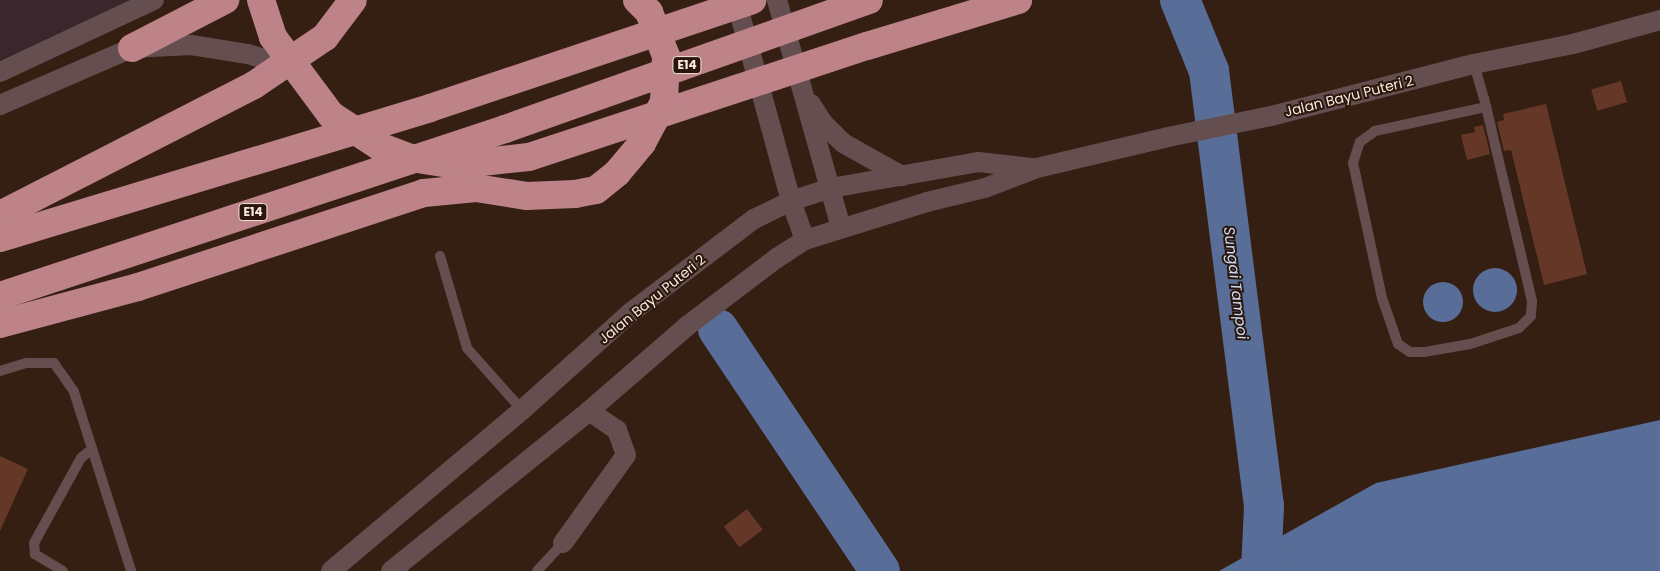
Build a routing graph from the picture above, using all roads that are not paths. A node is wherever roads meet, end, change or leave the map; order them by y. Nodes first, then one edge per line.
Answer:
1 (154, 0) edge
2 (225, 0) edge
3 (261, 0) edge
4 (352, 0) edge
5 (637, 0) edge
6 (736, 0) edge
7 (752, 0) edge
8 (777, 0) edge
9 (869, 0) edge
10 (1018, 0) edge
11 (1660, 20) edge
12 (132, 48) junction
13 (1474, 64) junction
14 (284, 65) junction
15 (0, 72) edge
16 (800, 88) junction
17 (0, 105) edge
18 (1486, 107) junction
19 (1037, 168) junction
20 (902, 176) junction
21 (831, 188) junction
22 (791, 201) junction
23 (0, 215) edge
24 (841, 228) junction
25 (0, 238) edge
26 (805, 240) junction
27 (440, 256) dead end
28 (0, 296) edge
29 (0, 324) edge
30 (0, 371) edge
31 (522, 410) junction
32 (589, 411) junction
33 (92, 449) junction
34 (564, 543) joint
35 (63, 571) edge
36 (131, 571) edge
37 (331, 571) edge
38 (391, 571) edge
39 (537, 571) edge

1 - 15 street
2 - 12 highway
3 - 10 highway
4 - 14 highway
5 - 29 highway
6 - 22 street
7 - 25 highway
8 - 16 street
9 - 28 highway, E14
11 - 13 street, Jalan Bayu Puteri 2
12 - 14 street
12 - 17 street
13 - 18 lane
13 - 19 street, Jalan Bayu Puteri 2
14 - 23 highway
16 - 20 street
16 - 21 street
18 - 18 lane
19 - 20 street, Jalan Bayu Puteri 2
19 - 24 street, Jalan Bayu Puteri 2
20 - 21 street, Jalan Bayu Puteri 2
21 - 22 street, Jalan Bayu Puteri 2
21 - 24 street
22 - 26 street
22 - 31 street, Jalan Bayu Puteri 2
24 - 26 street, Jalan Bayu Puteri 2
26 - 32 street, Jalan Bayu Puteri 2
27 - 31 lane
30 - 33 lane
31 - 37 street, Jalan Bayu Puteri 2
32 - 34 street
32 - 38 street, Jalan Bayu Puteri 2
33 - 35 lane
33 - 36 lane
34 - 39 lane

